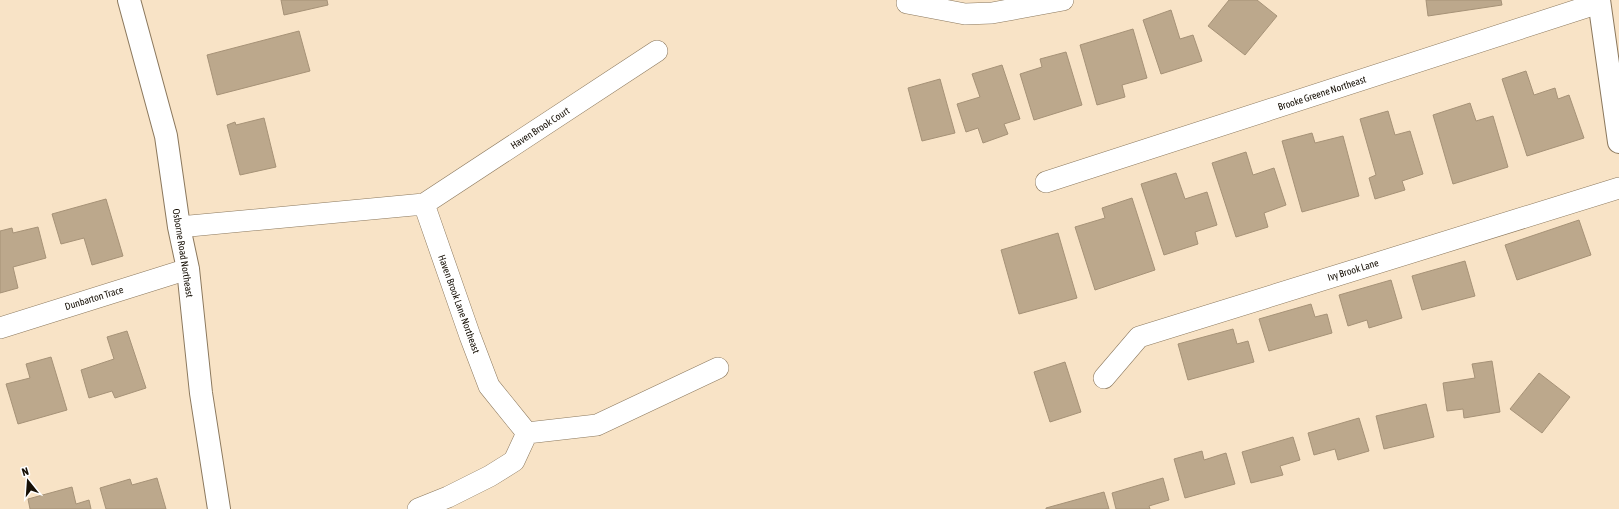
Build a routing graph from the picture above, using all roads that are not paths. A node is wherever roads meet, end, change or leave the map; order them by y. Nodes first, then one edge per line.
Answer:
1 (129, 0) edge
2 (1063, 0) edge
3 (1599, 2) edge
4 (907, 3) dead end
5 (657, 51) dead end
6 (1619, 142) edge
7 (1046, 182) dead end
8 (1619, 188) edge
9 (424, 204) junction
10 (179, 226) junction
11 (188, 269) junction
12 (0, 328) edge
13 (718, 368) dead end
14 (1104, 378) dead end
15 (527, 433) junction
16 (219, 509) edge
17 (418, 509) edge

1 - 10 street, Osborne Road Northeast
2 - 4 street
3 - 6 street
3 - 7 street, Brooke Greene Northeast
5 - 9 street, Haven Brook Court
8 - 14 street, Ivy Brook Lane
9 - 10 street
9 - 15 street, Haven Brook Lane Northeast
10 - 11 street, Osborne Road Northeast
11 - 12 street, Dunbarton Trace
11 - 16 street, Osborne Road Northeast
13 - 15 street
15 - 17 street

